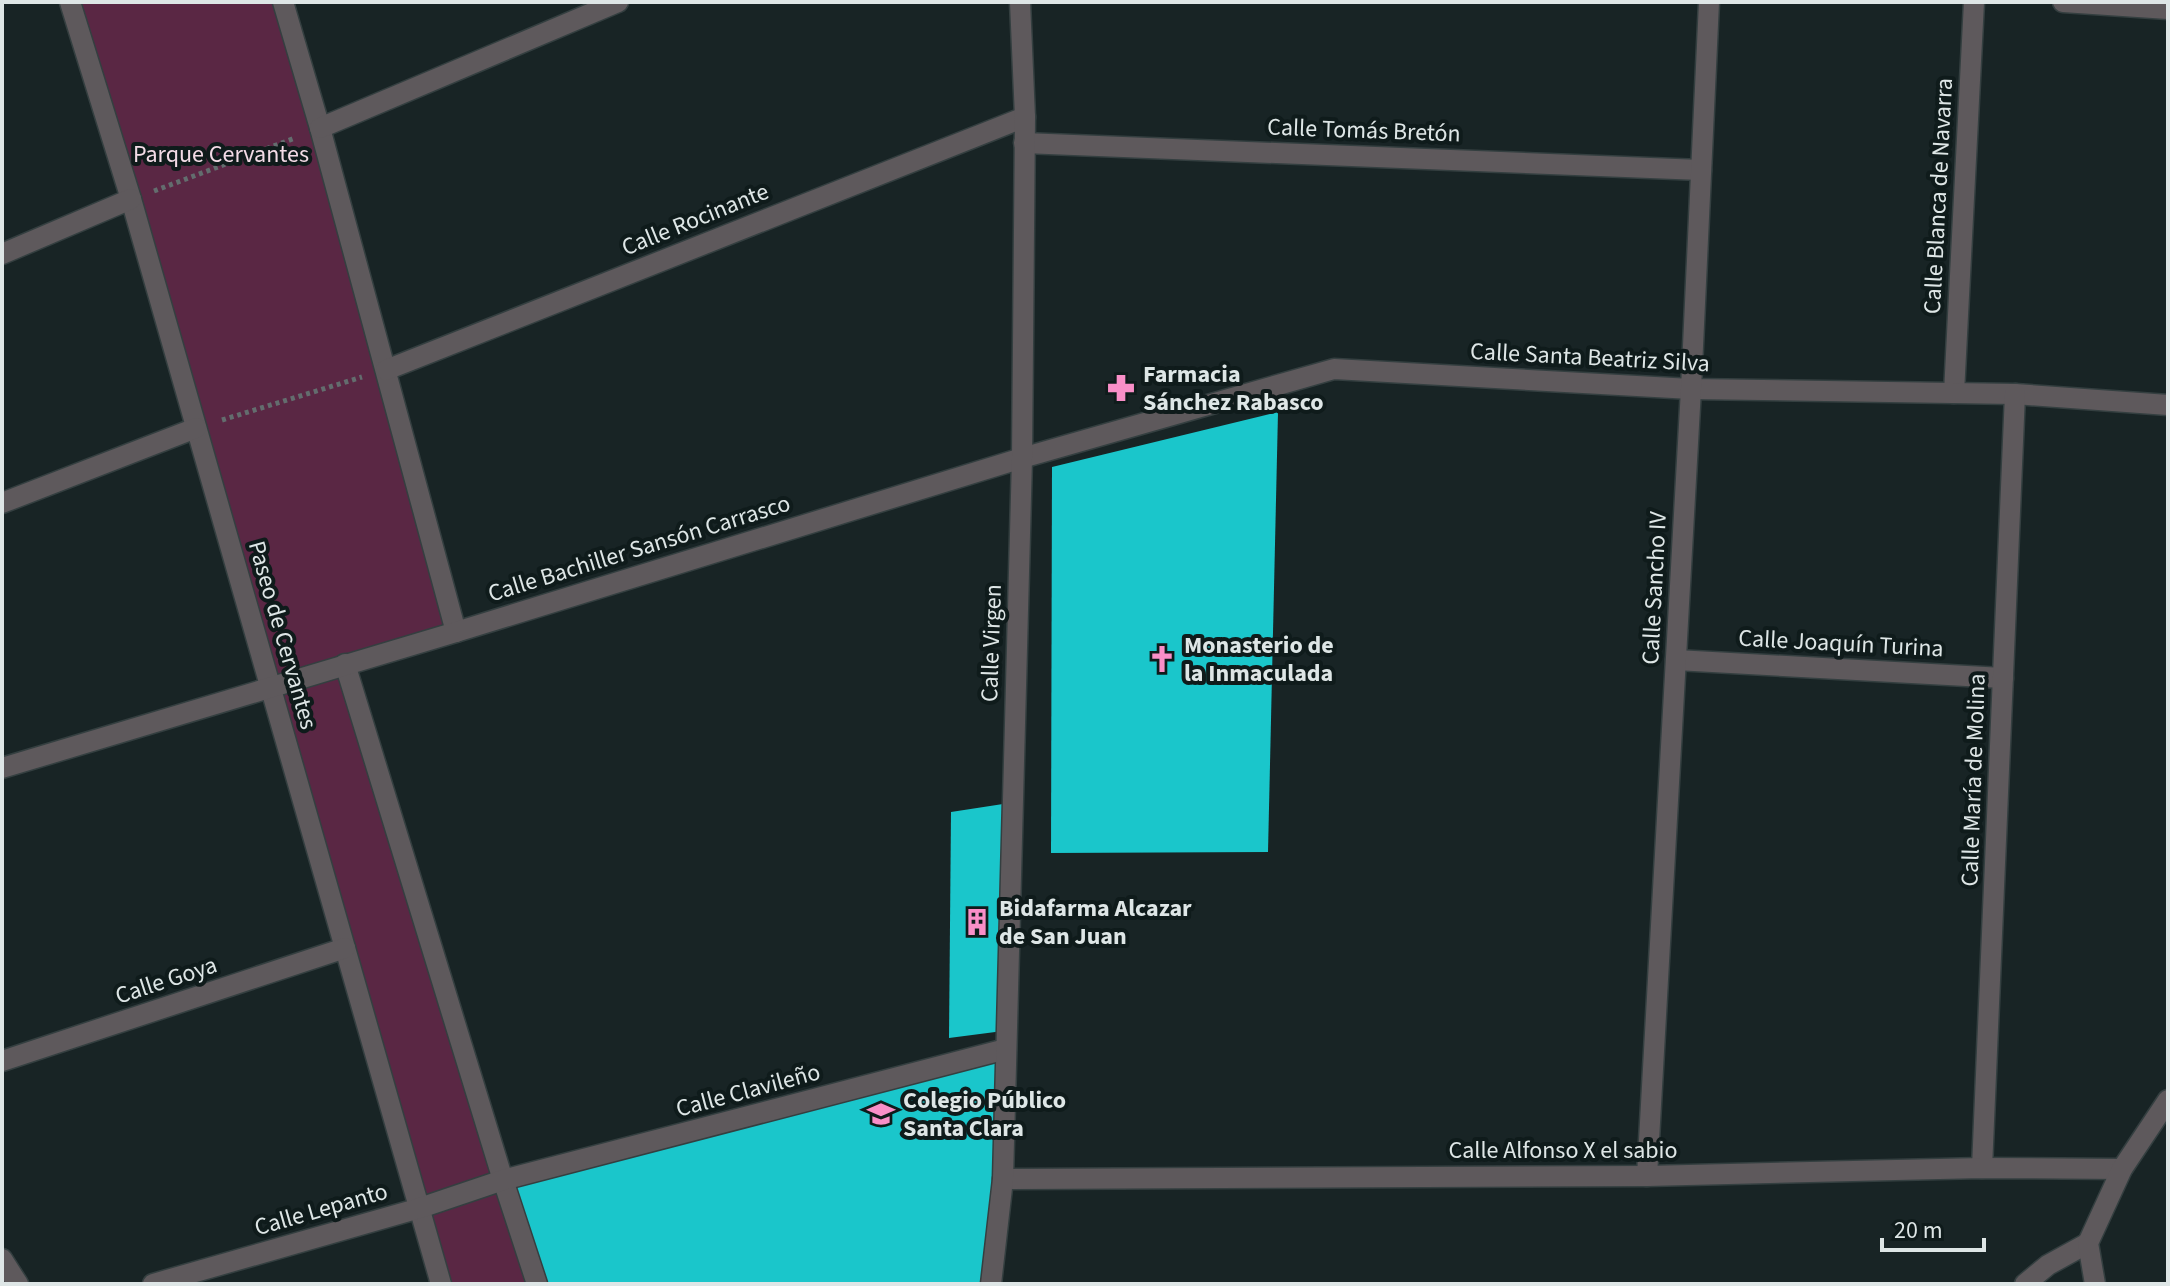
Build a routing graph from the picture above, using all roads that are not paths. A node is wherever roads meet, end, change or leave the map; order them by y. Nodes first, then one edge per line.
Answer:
1 (70, 2) edge
2 (283, 2) edge
3 (618, 2) edge
4 (1020, 2) edge
5 (1709, 2) edge
6 (1974, 2) edge
7 (2063, 2) edge
8 (2168, 9) edge
9 (1025, 117) junction
10 (320, 128) junction
11 (1024, 143) junction
12 (1701, 170) junction
13 (131, 199) junction
14 (2, 254) edge
15 (386, 370) junction
16 (1691, 389) junction
17 (1954, 393) junction
18 (2015, 394) junction
19 (2168, 405) edge
20 (196, 428) junction
21 (1022, 458) junction
22 (2, 503) edge
23 (456, 632) junction
24 (1676, 660) junction
25 (345, 664) junction
26 (2003, 678) junction
27 (270, 687) junction
28 (2, 768) edge
29 (345, 948) junction
30 (1006, 1049) junction
31 (2, 1061) edge
32 (2168, 1100) edge
33 (1982, 1168) junction
34 (2122, 1169) junction
35 (1647, 1176) junction
36 (1003, 1179) junction
37 (503, 1180) junction
38 (420, 1208) junction
39 (2088, 1243) junction
40 (2, 1259) edge
41 (18, 1284) edge
42 (153, 1284) edge
43 (441, 1284) edge
44 (537, 1284) edge
45 (991, 1284) edge
46 (2025, 1284) edge
47 (2095, 1284) edge

1 - 13 street, Paseo de Cervantes
2 - 10 street
3 - 10 street
4 - 9 street, Calle Virgen
5 - 12 street, Calle Sancho IV
6 - 17 street, Calle Blanca de Navarra
7 - 8 street
9 - 11 street, Calle Virgen
9 - 15 street, Calle Rocinante
10 - 15 street
11 - 12 street, Calle Tomás Bretón
11 - 21 street, Calle Virgen
12 - 16 street, Calle Sancho IV
13 - 14 street
13 - 20 street, Paseo de Cervantes
15 - 23 street
16 - 17 street, Calle Santa Beatriz Silva
16 - 21 street, Calle Santa Beatriz Silva
16 - 24 street, Calle Sancho IV
17 - 18 street, Calle Santa Beatriz Silva
18 - 19 street, Calle Santa Beatriz Silva
18 - 26 street, Calle María de Molina
20 - 22 street
20 - 27 street, Paseo de Cervantes
21 - 23 street, Calle Bachiller Sansón Carrasco
21 - 30 street, Calle Virgen
23 - 25 street, Calle Bachiller Sansón Carrasco
24 - 26 street, Calle Joaquín Turina
24 - 35 street, Calle Sancho IV
25 - 27 street, Calle Bachiller Sansón Carrasco
25 - 37 street
26 - 33 street, Calle María de Molina
27 - 28 street, Calle Bachiller Sansón Carrasco
27 - 29 street, Paseo de Cervantes
29 - 31 street, Calle Goya
29 - 38 street, Paseo de Cervantes
30 - 36 street, Calle Virgen
30 - 37 street, Calle Clavileño
32 - 34 street
33 - 34 street, Calle Alfonso X el sabio
33 - 35 street, Calle Alfonso X el sabio
34 - 39 street
35 - 36 street, Calle Alfonso X el sabio
36 - 45 street, Calle Virgen
37 - 38 street, Calle Lepanto
37 - 44 street
38 - 42 street, Calle Lepanto
38 - 43 street, Paseo de Cervantes
39 - 46 street
39 - 47 street
40 - 41 street

